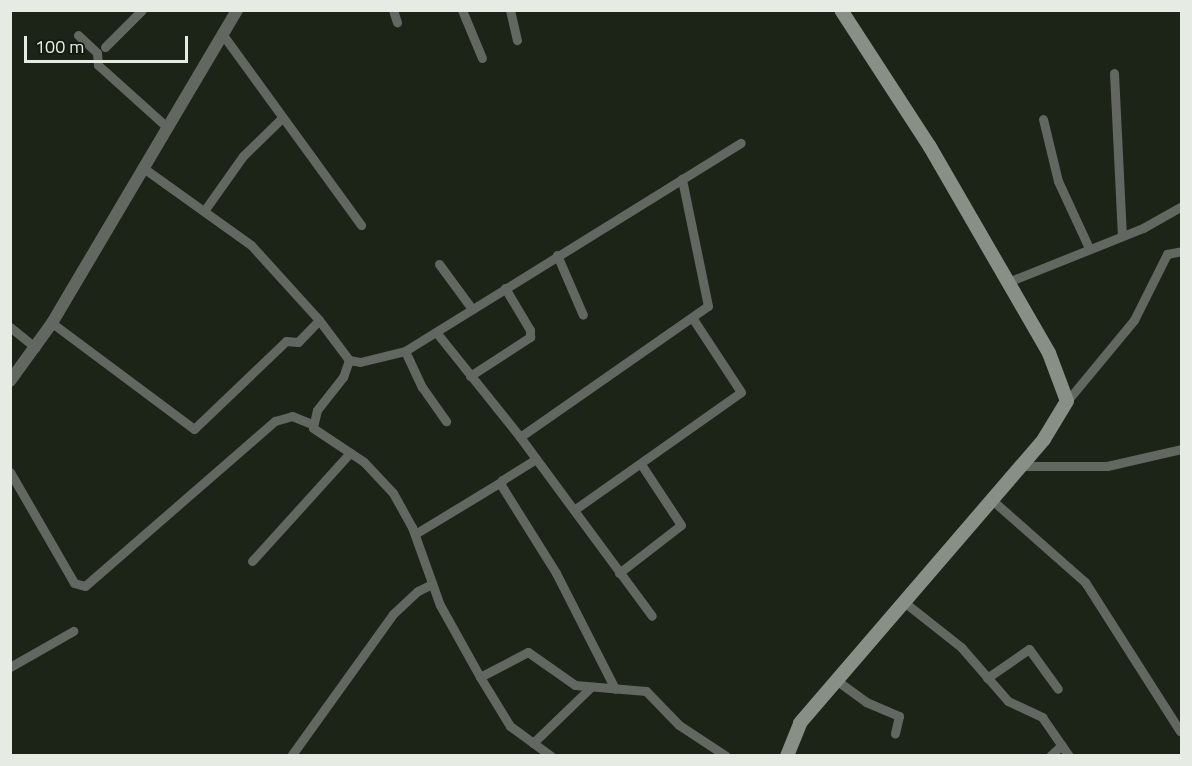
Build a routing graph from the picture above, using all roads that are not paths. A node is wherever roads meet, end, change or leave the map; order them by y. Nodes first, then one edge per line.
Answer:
1 (142, 10) edge
2 (237, 10) edge
3 (393, 10) edge
4 (462, 10) edge
5 (510, 10) edge
6 (841, 10) edge
7 (397, 22) dead end
8 (78, 35) dead end
9 (223, 35) junction
10 (518, 40) dead end
11 (105, 46) dead end
12 (482, 58) dead end
13 (1114, 73) dead end
14 (282, 118) junction
15 (1043, 119) dead end
16 (168, 129) junction
17 (741, 143) dead end
18 (142, 167) junction
19 (682, 179) junction
20 (1182, 206) edge
21 (204, 211) junction
22 (361, 225) dead end
23 (1122, 235) junction
24 (1089, 248) junction
25 (1182, 251) edge
26 (557, 255) junction
27 (439, 264) dead end
28 (1008, 282) junction
29 (505, 288) junction
30 (472, 309) junction
31 (583, 315) dead end
32 (319, 320) junction
33 (693, 320) junction
34 (52, 323) junction
35 (10, 327) edge
36 (436, 332) junction
37 (36, 348) junction
38 (405, 351) junction
39 (349, 360) junction
40 (470, 376) junction
41 (10, 381) edge
42 (1067, 401) junction
43 (446, 421) dead end
44 (312, 424) junction
45 (520, 437) junction
46 (1182, 449) edge
47 (350, 453) junction
48 (536, 459) junction
49 (641, 464) junction
50 (1021, 466) junction
51 (10, 472) edge
52 (501, 482) junction
53 (992, 500) junction
54 (574, 510) junction
55 (415, 534) junction
56 (252, 561) dead end
57 (619, 573) junction
58 (432, 584) junction
59 (904, 602) junction
60 (652, 615) dead end
61 (74, 631) dead end
62 (10, 668) edge
63 (480, 677) junction
64 (987, 678) junction
65 (836, 680) junction
66 (590, 688) junction
67 (615, 689) junction
68 (1058, 689) dead end
69 (1180, 731) edge
70 (895, 734) dead end
71 (533, 743) junction
72 (1062, 745) junction
73 (291, 756) edge
74 (551, 756) edge
75 (726, 756) edge
76 (787, 756) edge
77 (1050, 756) edge
78 (1069, 756) edge

1 - 11 street
2 - 9 street
3 - 7 street
4 - 12 street
5 - 10 street
6 - 28 main road
8 - 16 street
9 - 14 street
9 - 16 street
13 - 23 street
14 - 21 street
14 - 22 street
15 - 24 street
16 - 18 street
17 - 19 street
18 - 21 street
18 - 34 street
19 - 26 street
19 - 33 street
20 - 23 street
21 - 32 street
23 - 24 street
24 - 28 street
25 - 42 street
26 - 29 street
26 - 31 street
27 - 30 street
28 - 42 main road
29 - 30 street
29 - 40 street
30 - 36 street
32 - 34 street
32 - 39 street
33 - 45 street
33 - 49 street
34 - 37 street
35 - 37 street
36 - 38 street
36 - 40 street
37 - 41 street
38 - 39 street
38 - 43 street
39 - 44 street
40 - 45 street
42 - 50 main road
44 - 47 street
44 - 51 street
45 - 48 street
46 - 50 street
47 - 55 street
47 - 56 street
48 - 52 street
48 - 54 street
49 - 54 street
49 - 57 street
50 - 53 main road
52 - 55 street
52 - 67 street
53 - 59 main road
53 - 69 street
54 - 57 street
55 - 58 street
57 - 60 street
58 - 63 street
58 - 73 street
59 - 64 street
59 - 65 main road
61 - 62 street
63 - 66 street
63 - 71 street
64 - 68 street
64 - 72 street
65 - 70 street
65 - 76 main road
66 - 67 street
66 - 71 street
67 - 75 street
71 - 74 street
72 - 77 street
72 - 78 street

